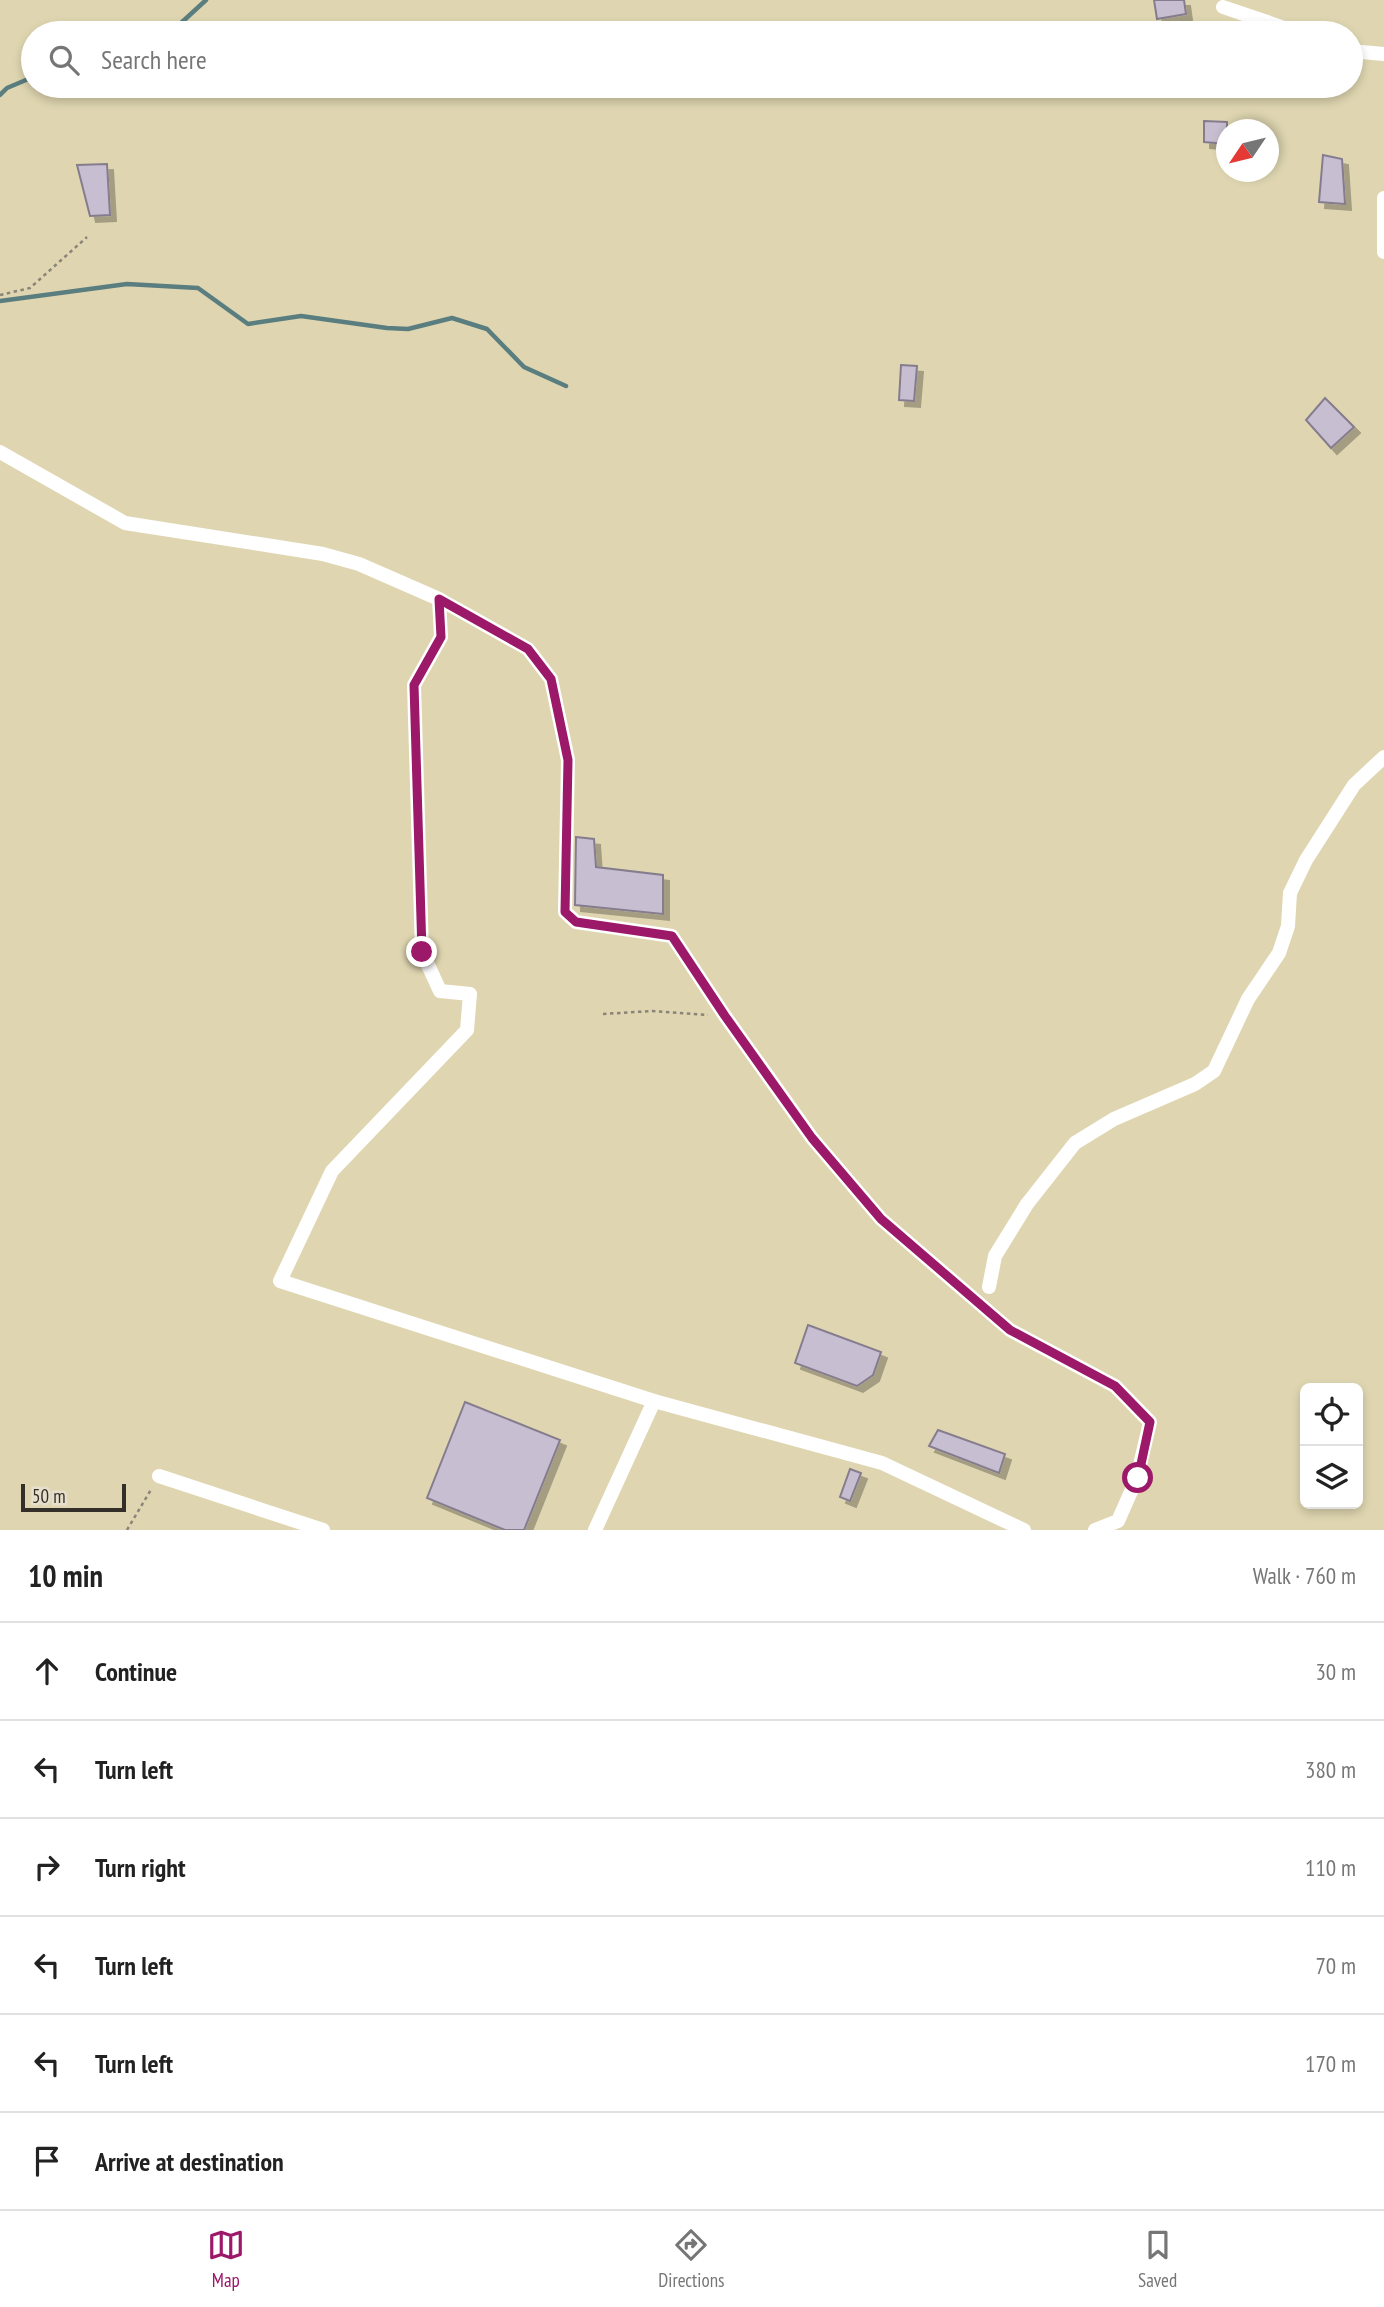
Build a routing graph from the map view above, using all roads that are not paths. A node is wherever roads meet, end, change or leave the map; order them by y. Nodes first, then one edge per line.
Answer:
1 (1223, 7) dead end
2 (1262, 21) edge
3 (1363, 52) edge
4 (1384, 54) edge
5 (1384, 198) edge
6 (1384, 251) edge
7 (0, 452) edge
8 (439, 599) junction
9 (1384, 757) edge
10 (989, 1287) dead end
11 (654, 1401) junction
12 (159, 1476) road end
13 (1118, 1525) edge
14 (323, 1530) edge
15 (595, 1530) edge
16 (1024, 1530) edge
17 (1095, 1530) edge

1 - 2 street
3 - 4 street
5 - 6 street
7 - 8 street
8 - 11 street
8 - 13 street
9 - 10 street
11 - 15 street
11 - 16 street
12 - 14 street
13 - 17 street

